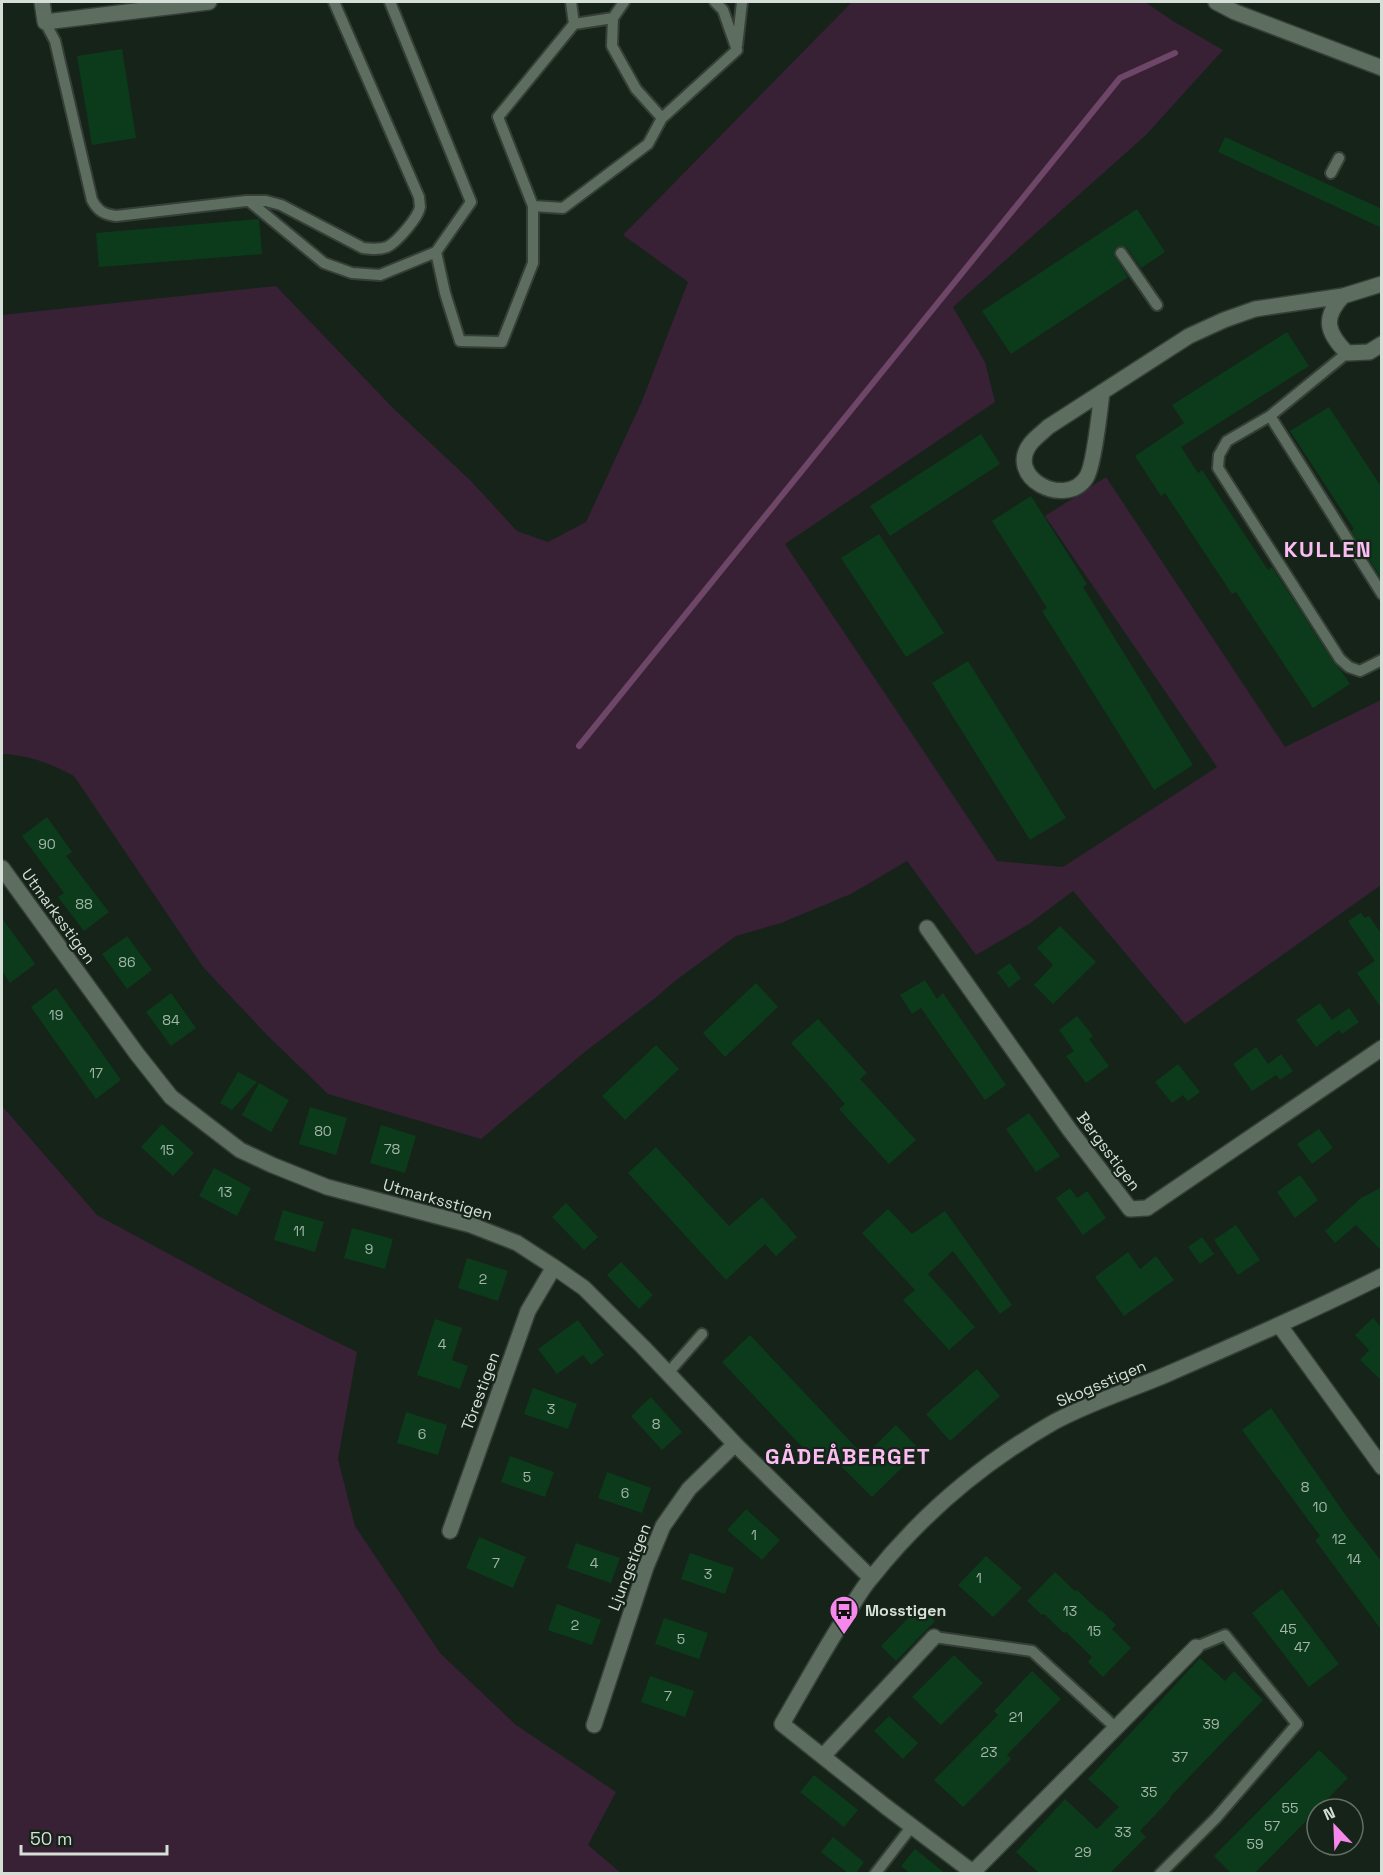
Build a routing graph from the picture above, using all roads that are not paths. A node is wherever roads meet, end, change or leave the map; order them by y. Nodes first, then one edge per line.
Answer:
1 (42, 2) edge
2 (209, 2) edge
3 (334, 2) edge
4 (390, 2) edge
5 (571, 2) edge
6 (624, 2) edge
7 (715, 2) edge
8 (742, 2) edge
9 (1216, 2) edge
10 (613, 18) junction
11 (45, 22) junction
12 (574, 24) junction
13 (737, 50) junction
14 (1382, 68) edge
15 (662, 118) junction
16 (1339, 158) dead end
17 (1331, 173) dead end
18 (249, 201) junction
19 (533, 206) junction
20 (436, 252) junction
21 (1121, 253) dead end
22 (1382, 284) edge
23 (1343, 296) junction
24 (1157, 305) dead end
25 (1382, 344) edge
26 (1347, 353) junction
27 (1102, 393) junction
28 (1270, 416) junction
29 (1382, 594) edge
30 (1382, 660) edge
31 (2, 868) edge
32 (927, 928) dead end
33 (1382, 1048) edge
34 (554, 1267) junction
35 (1382, 1276) edge
36 (1280, 1326) junction
37 (702, 1334) dead end
38 (668, 1373) junction
39 (735, 1444) junction
40 (1382, 1467) edge
41 (450, 1531) dead end
42 (871, 1578) junction
43 (934, 1637) joint
44 (1196, 1647) joint
45 (594, 1725) dead end
46 (1116, 1728) junction
47 (823, 1756) junction
48 (912, 1826) junction
49 (974, 1873) edge
50 (875, 1874) edge
51 (1160, 1874) edge

1 - 11 street
2 - 11 street
3 - 18 lane
4 - 20 lane
5 - 12 lane
6 - 10 lane
7 - 13 lane
8 - 13 lane
9 - 14 street
10 - 12 lane
10 - 15 lane
11 - 18 lane
12 - 19 lane
13 - 15 lane
15 - 19 lane
16 - 17 lane
18 - 20 lane
19 - 20 lane
21 - 24 lane
22 - 23 street
23 - 26 street
23 - 27 street
25 - 26 street
26 - 28 lane
27 - 27 street
28 - 29 lane
28 - 30 lane
31 - 34 street, Utmarksstigen
32 - 33 street, Bergsstigen
34 - 38 street, Utmarksstigen
34 - 41 street, Törestigen
35 - 36 street, Skogsstigen
36 - 40 street
36 - 42 street, Skogsstigen
37 - 38 lane
38 - 39 street, Utmarksstigen
39 - 42 street, Utmarksstigen
39 - 45 street, Ljungstigen
42 - 47 street
43 - 46 lane
43 - 47 street
44 - 46 street
44 - 51 lane
46 - 49 street
47 - 48 street
48 - 49 street
48 - 50 lane

